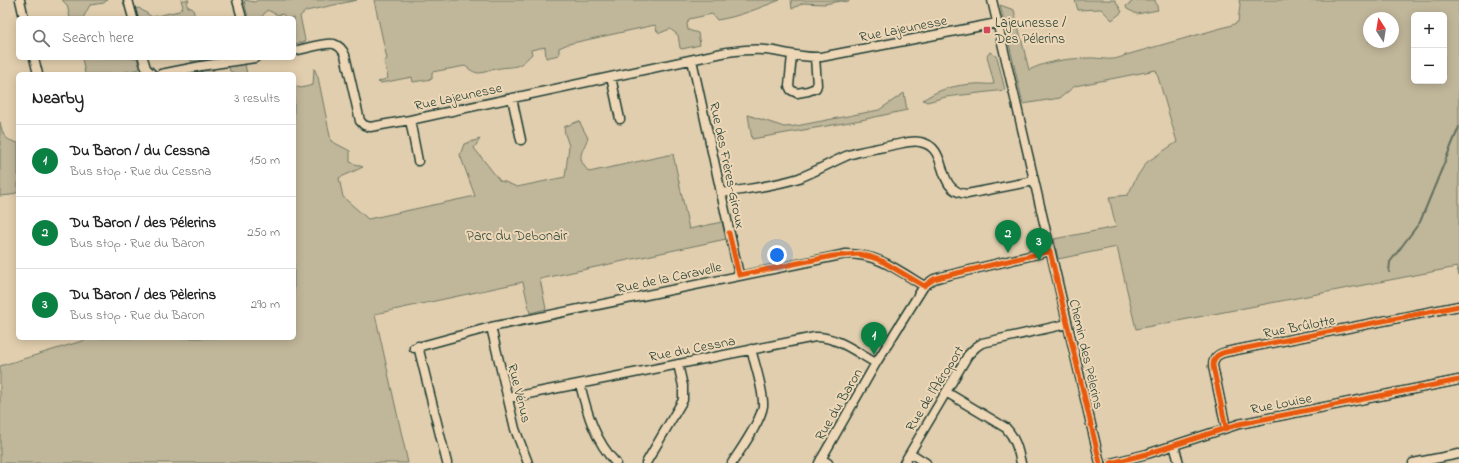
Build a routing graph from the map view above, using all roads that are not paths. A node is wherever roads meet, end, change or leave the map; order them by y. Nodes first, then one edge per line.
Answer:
1 (20, 0) edge
2 (128, 0) edge
3 (237, 0) edge
4 (992, 0) edge
5 (24, 16) edge
6 (132, 16) edge
7 (241, 16) edge
8 (997, 23) junction
9 (296, 51) edge
10 (792, 55) junction
11 (815, 57) junction
12 (34, 60) edge
13 (143, 60) edge
14 (239, 60) edge
15 (692, 60) junction
16 (38, 72) edge
17 (150, 72) edge
18 (171, 72) edge
19 (612, 77) junction
20 (512, 98) junction
21 (620, 119) dead end
22 (410, 120) junction
23 (521, 140) dead end
24 (418, 161) dead end
25 (1034, 180) junction
26 (721, 193) junction
27 (1050, 251) junction
28 (738, 275) junction
29 (924, 286) junction
30 (1459, 306) edge
31 (1067, 324) junction
32 (491, 327) junction
33 (751, 349) junction
34 (876, 363) junction
35 (678, 364) junction
36 (1459, 380) edge
37 (580, 384) junction
38 (946, 392) junction
39 (508, 398) junction
40 (1226, 428) junction
41 (1174, 445) junction
42 (910, 453) junction
43 (1459, 454) edge
44 (823, 462) edge
45 (447, 463) edge
46 (528, 463) edge
47 (616, 463) edge
48 (646, 463) edge
49 (732, 463) edge
50 (904, 463) edge
51 (926, 463) edge
52 (1021, 463) edge
53 (1100, 463) edge
54 (1111, 463) edge
55 (1179, 463) edge
56 (1413, 463) edge

1 - 5 street
2 - 6 street
3 - 7 street
4 - 8 street, Chemin des Pèlerins
8 - 11 street, Rue Lajeunesse
8 - 25 street, Chemin des Pèlerins
9 - 22 street, Rue Lajeunesse
10 - 11 street, Rue Lajeunesse
10 - 11 street
10 - 15 street, Rue Lajeunesse
12 - 16 street
13 - 17 street
14 - 18 street
15 - 19 street, Rue Lajeunesse
15 - 26 street, Rue des Frères-Giroux
19 - 20 street, Rue Lajeunesse
19 - 21 street
20 - 22 street, Rue Lajeunesse
20 - 23 street, Rue Lajeunesse
22 - 24 street, Rue Lajeunesse
25 - 26 street
25 - 27 street, Chemin des Pèlerins
26 - 28 street, Rue des Frères-Giroux
27 - 29 street
27 - 31 street, Chemin des Pèlerins
28 - 29 street, Rue de la Caravelle
28 - 32 street, Rue de la Caravelle
29 - 34 street, Rue du Baron
30 - 40 street, Rue Brûlotte
31 - 38 street, Rue de l'Aéroport
31 - 53 street, Chemin des Pèlerins
32 - 39 street, Rue Vénus
32 - 45 street, Rue de la Caravelle
33 - 34 street, Rue du Cessna
33 - 35 street, Rue du Cessna
33 - 49 street
34 - 44 street, Rue du Baron
35 - 37 street, Rue du Cessna
35 - 48 street
36 - 40 street, Rue Louise
37 - 39 street, Rue du Cessna
37 - 47 street
38 - 42 street, Rue de l'Aéroport
38 - 52 street
39 - 46 street, Rue Vénus
40 - 41 street, Rue Louise
41 - 54 street, Rue Louise
41 - 55 street
42 - 50 street, Rue de l'Aéroport
42 - 51 street
43 - 56 street

